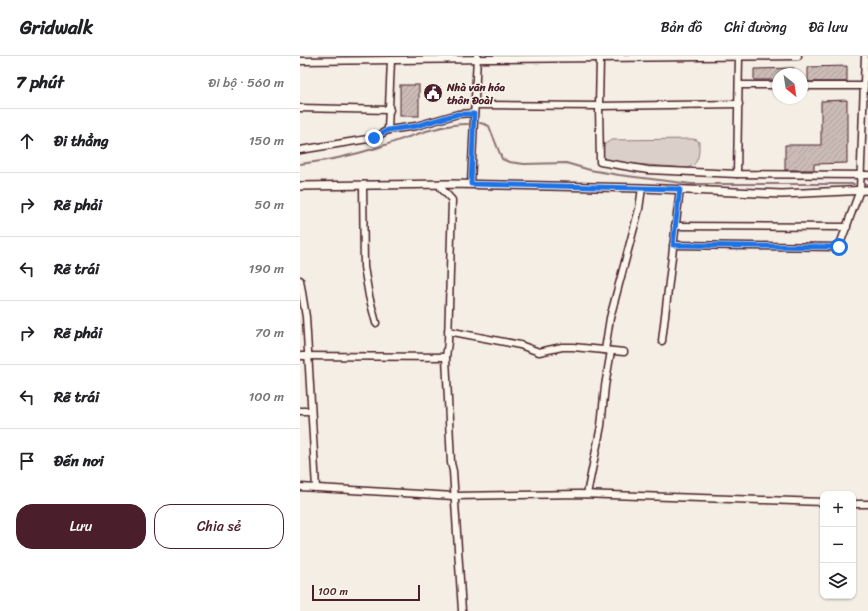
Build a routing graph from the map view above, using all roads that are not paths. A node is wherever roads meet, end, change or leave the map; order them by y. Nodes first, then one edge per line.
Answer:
1 (739, 56) edge
2 (798, 56) edge
3 (865, 56) edge
4 (477, 58) edge
5 (600, 58) junction
6 (391, 60) junction
7 (300, 61) edge
8 (739, 85) junction
9 (772, 86) edge
10 (808, 86) edge
11 (864, 86) junction
12 (739, 104) junction
13 (866, 104) edge
14 (475, 105) junction
15 (599, 106) junction
16 (300, 108) edge
17 (390, 110) junction
18 (474, 114) junction
19 (388, 130) junction
20 (300, 150) edge
21 (737, 174) junction
22 (860, 175) junction
23 (868, 175) edge
24 (441, 184) junction
25 (471, 184) junction
26 (363, 185) junction
27 (300, 186) edge
28 (642, 188) junction
29 (680, 189) junction
30 (864, 190) edge
31 (675, 226) junction
32 (847, 227) junction
33 (673, 245) junction
34 (300, 280) edge
35 (376, 323) dead end
36 (448, 331) junction
37 (662, 341) dead end
38 (608, 350) junction
39 (624, 352) dead end
40 (300, 356) edge
41 (308, 356) junction
42 (446, 357) junction
43 (300, 411) edge
44 (311, 411) junction
45 (300, 487) edge
46 (316, 488) junction
47 (587, 494) junction
48 (454, 496) junction
49 (820, 502) edge
50 (856, 504) edge
51 (868, 504) edge
52 (462, 611) edge

1 - 2 street
1 - 5 street
1 - 8 street
3 - 11 street
4 - 5 street
4 - 6 street
4 - 14 street
5 - 15 street
6 - 7 street
6 - 17 street
8 - 9 street
8 - 12 street
10 - 11 street
11 - 13 street
12 - 15 street
12 - 21 street
13 - 22 street
14 - 15 street
14 - 18 street
15 - 21 street
16 - 17 street
17 - 19 street
18 - 19 street
18 - 25 street
19 - 20 street
21 - 22 street
22 - 23 street
22 - 30 street
24 - 25 street
24 - 26 street
24 - 36 street
25 - 28 street
26 - 27 street
26 - 35 street
28 - 29 street
28 - 38 street
29 - 30 street
29 - 31 street
30 - 32 street
31 - 32 street
31 - 33 street
32 - 33 street
33 - 37 street
34 - 41 street
36 - 38 street
36 - 42 street
38 - 39 street
38 - 47 street
40 - 41 street
41 - 42 street
41 - 44 street
42 - 48 street
43 - 44 street
44 - 46 street
45 - 46 street
46 - 48 street
47 - 48 street
47 - 49 street
48 - 52 street
50 - 51 street

